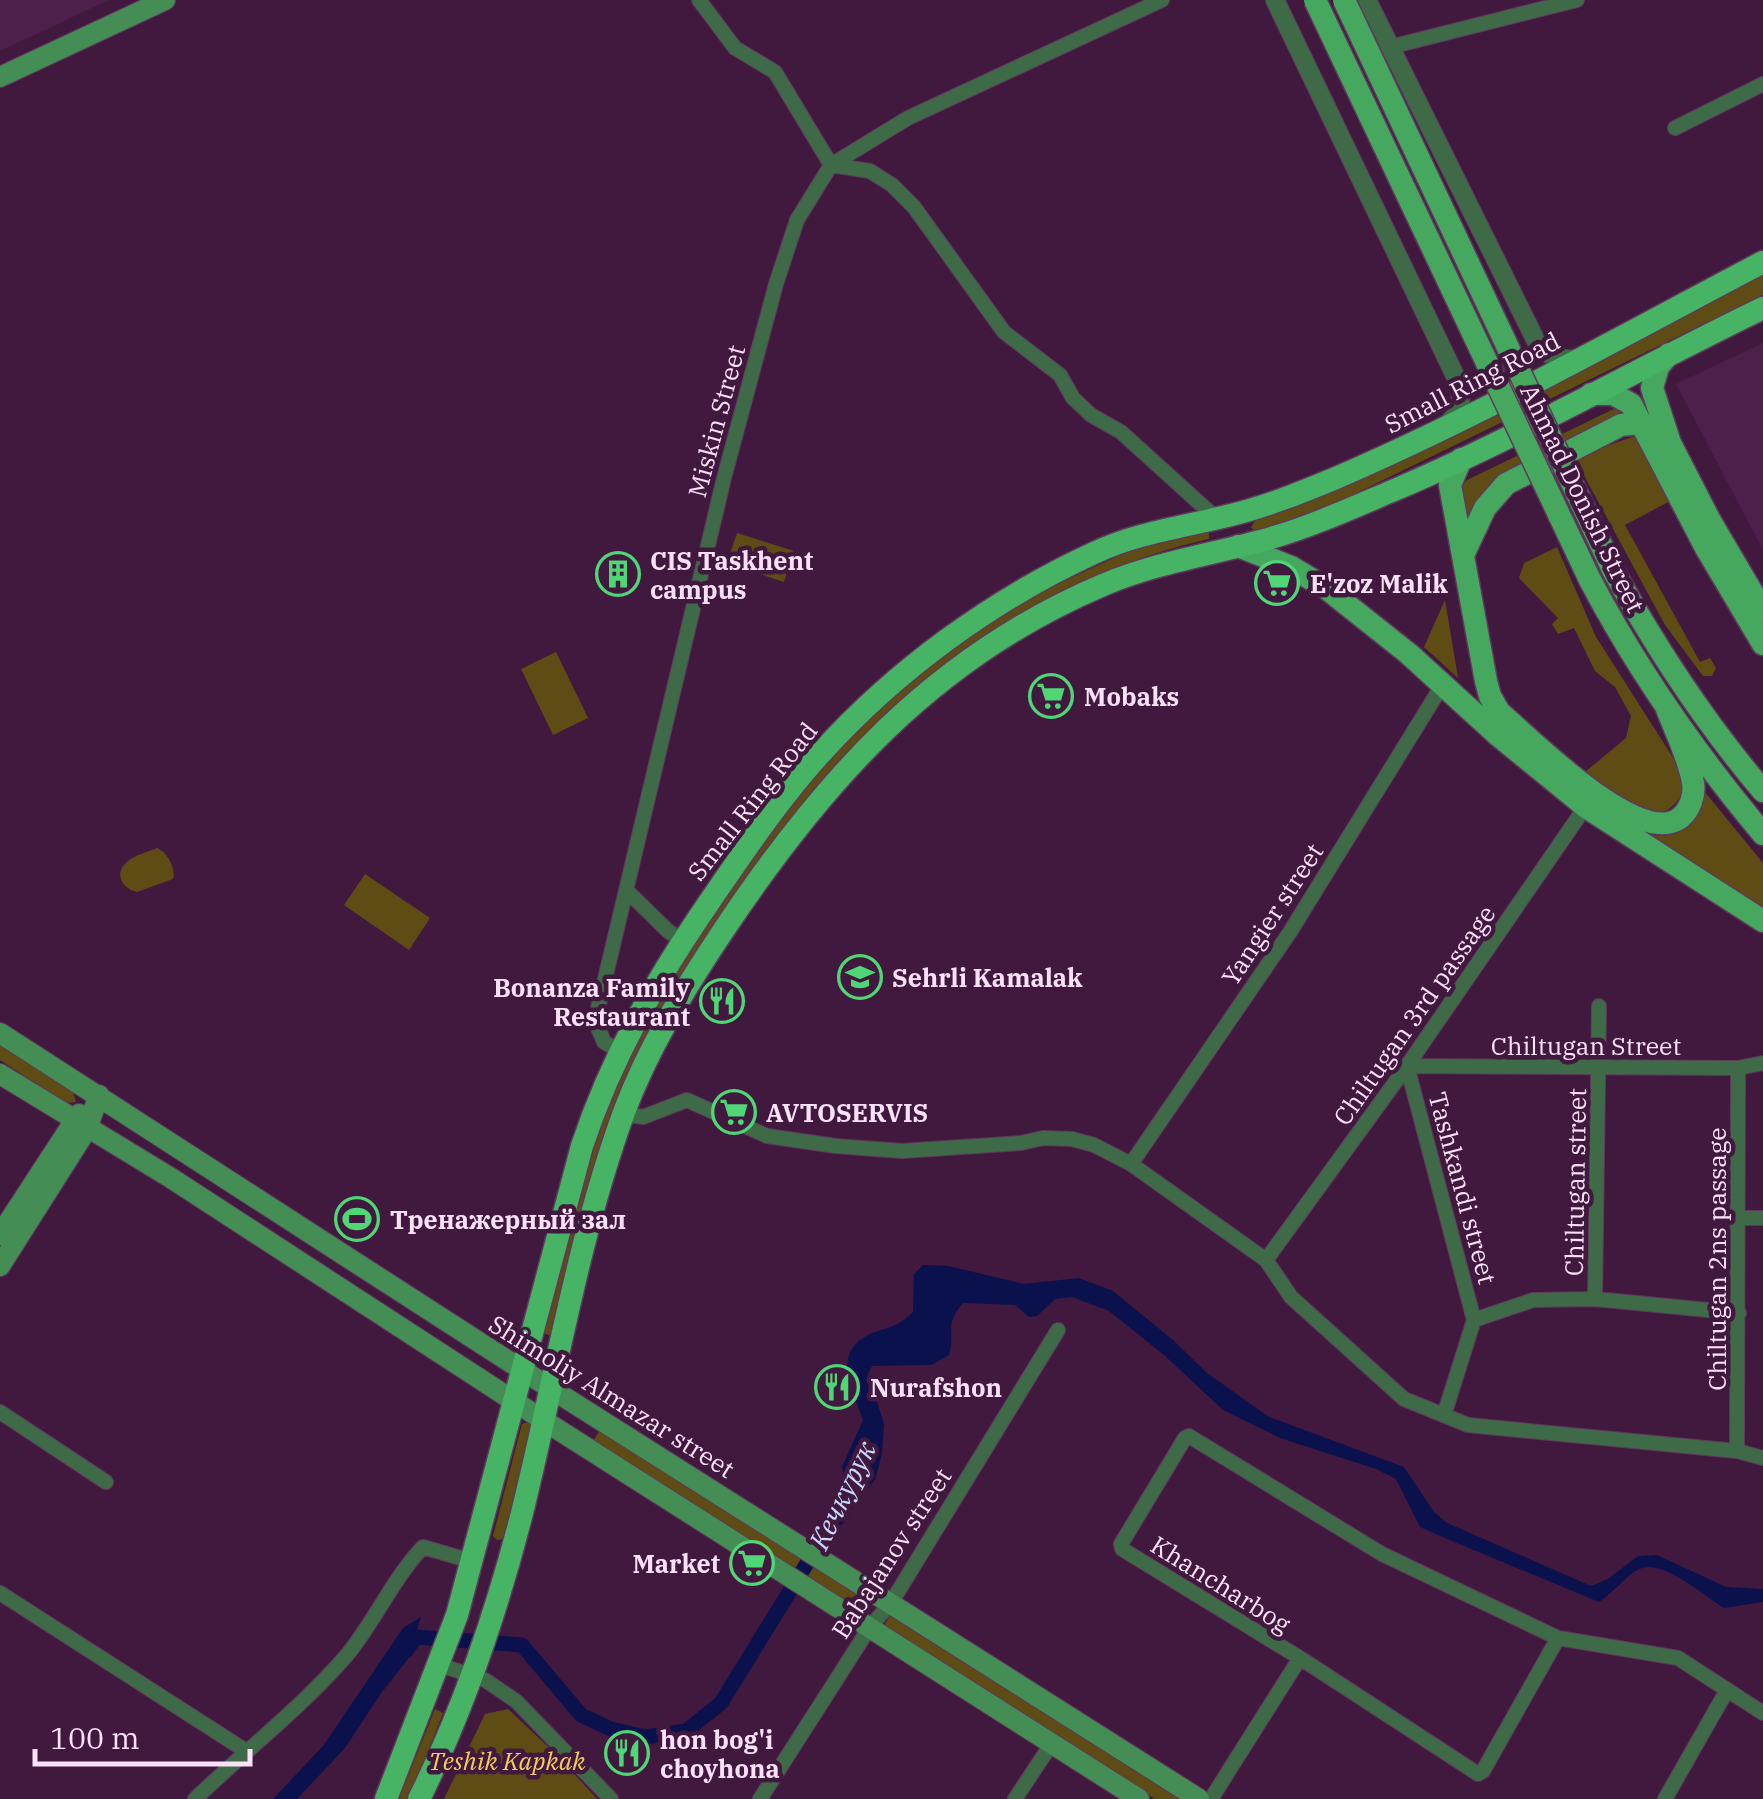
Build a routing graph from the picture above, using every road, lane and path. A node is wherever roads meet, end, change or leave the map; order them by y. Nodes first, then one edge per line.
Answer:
1 (165, 0) edge
2 (700, 0) edge
3 (1162, 0) edge
4 (1275, 0) edge
5 (1315, 0) edge
6 (1344, 0) edge
7 (1367, 0) edge
8 (1577, 0) edge
9 (1390, 47) junction
10 (0, 78) edge
11 (1763, 84) edge
12 (1674, 128) dead end
13 (832, 165) junction
14 (1763, 262) edge
15 (1763, 308) edge
16 (1670, 354) junction
17 (1576, 360) junction
18 (1591, 394) junction
19 (1642, 423) junction
20 (1447, 426) junction
21 (1670, 443) junction
22 (1461, 459) junction
23 (1223, 517) junction
24 (1238, 546) junction
25 (1462, 557) junction
26 (1763, 611) edge
27 (1763, 644) edge
28 (1443, 684) junction
29 (1667, 708) junction
30 (1499, 736) junction
31 (1737, 760) junction
32 (1763, 772) edge
33 (1763, 791) edge
34 (1590, 800) junction
35 (1763, 834) edge
36 (627, 891) junction
37 (1763, 921) edge
38 (682, 941) junction
39 (1600, 1006) dead end
40 (0, 1033) edge
41 (618, 1051) junction
42 (1763, 1063) edge
43 (1408, 1066) junction
44 (1599, 1068) junction
45 (1738, 1068) junction
46 (0, 1074) edge
47 (99, 1095) junction
48 (624, 1114) junction
49 (80, 1125) junction
50 (1131, 1164) junction
51 (1739, 1218) junction
52 (1763, 1218) edge
53 (0, 1235) edge
54 (1266, 1260) junction
55 (0, 1266) edge
56 (1595, 1299) junction
57 (1739, 1313) junction
58 (1474, 1320) junction
59 (1058, 1330) dead end
60 (522, 1369) junction
61 (550, 1388) junction
62 (514, 1401) junction
63 (0, 1412) edge
64 (1444, 1415) junction
65 (542, 1420) junction
66 (1737, 1450) junction
67 (1763, 1458) edge
68 (106, 1482) dead end
69 (471, 1561) junction
70 (0, 1593) edge
71 (891, 1603) junction
72 (870, 1627) junction
73 (1558, 1638) junction
74 (1300, 1658) junction
75 (441, 1663) junction
76 (473, 1673) junction
77 (1726, 1692) junction
78 (1763, 1713) edge
79 (1052, 1743) junction
80 (246, 1751) junction
81 (195, 1799) edge
82 (386, 1799) edge
83 (419, 1799) edge
84 (610, 1799) edge
85 (760, 1799) edge
86 (1015, 1799) edge
87 (1139, 1799) edge
88 (1200, 1799) edge
89 (1210, 1799) edge
90 (1665, 1799) edge

1 - 10 main road
2 - 13 street
3 - 13 street, Miskin Street
4 - 20 street
5 - 29 main road, Ahmad Donish Street, bridge
6 - 31 main road, Ahmad Donish Street, bridge
7 - 9 street, Ahmad Donish Street
8 - 9 street
9 - 17 street, Ahmad Donish Street
11 - 12 street
13 - 23 street
13 - 36 street, Miskin Street
14 - 17 highway, Small Ring Road
15 - 16 highway
16 - 18 highway
16 - 21 main road
17 - 20 highway, Small Ring Road
18 - 19 main road
18 - 22 highway
19 - 21 main road
19 - 25 main road
19 - 27 main road
20 - 23 highway, Small Ring Road
21 - 26 main road
22 - 24 highway
22 - 25 main road
23 - 24 highway
23 - 38 highway, Small Ring Road
24 - 28 main road
24 - 48 highway
25 - 30 main road
25 - 34 main road
28 - 30 main road
28 - 50 street, Yangier street
29 - 34 main road
29 - 35 main road, Ahmad Donish Street
30 - 34 main road
31 - 32 main road
31 - 33 main road, Ahmad Donish Street
34 - 37 main road
34 - 43 street, Chiltugan 3rd passage
36 - 38 street
36 - 41 street, Miskin Street
38 - 41 highway, Small Ring Road
39 - 44 street, Chiltugаn street
40 - 47 main road, Shimoliy Almazar street
41 - 60 highway, Small Ring Road
42 - 45 street, Chiltugan Street
43 - 44 street, Chiltugan Street
43 - 54 street, Chiltugan 3rd passage
43 - 58 street, Tashkandi street
44 - 45 street, Chiltugan Street
44 - 56 street, Chiltugаn street
45 - 51 street, Chiltugаn 2ns passage
46 - 49 main road
47 - 49 main road
47 - 60 main road, Shimoliy Almazar street
48 - 50 street
48 - 61 highway
49 - 53 main road
49 - 55 main road
49 - 62 main road
50 - 54 street
51 - 52 street
51 - 57 street, Chiltugаn 2ns passage
54 - 64 street
56 - 57 street
56 - 58 street
57 - 66 street, Chiltugаn 2ns passage
58 - 64 street
59 - 71 street, Babajanov street
60 - 61 main road, Shimoliy Almazar street
60 - 62 highway, Small Ring Road
61 - 65 highway
61 - 71 main road, Shimoliy Almazar street
62 - 65 main road
62 - 69 highway
63 - 68 street
64 - 66 street
65 - 72 main road
65 - 76 highway
66 - 67 street
69 - 75 highway
69 - 80 street
70 - 80 street
71 - 72 street, Babajanov street
71 - 88 main road, Shimoliy Almazar street
72 - 79 main road
72 - 85 street, Babajanov street
73 - 74 street, Khancharbog
73 - 74 street, Khancharbog
73 - 77 street, Khancharbog
74 - 89 street
75 - 76 street
75 - 82 highway
76 - 83 highway
76 - 84 street
77 - 78 street, Khancharbog
77 - 90 street
79 - 86 street
79 - 87 main road
80 - 81 street

